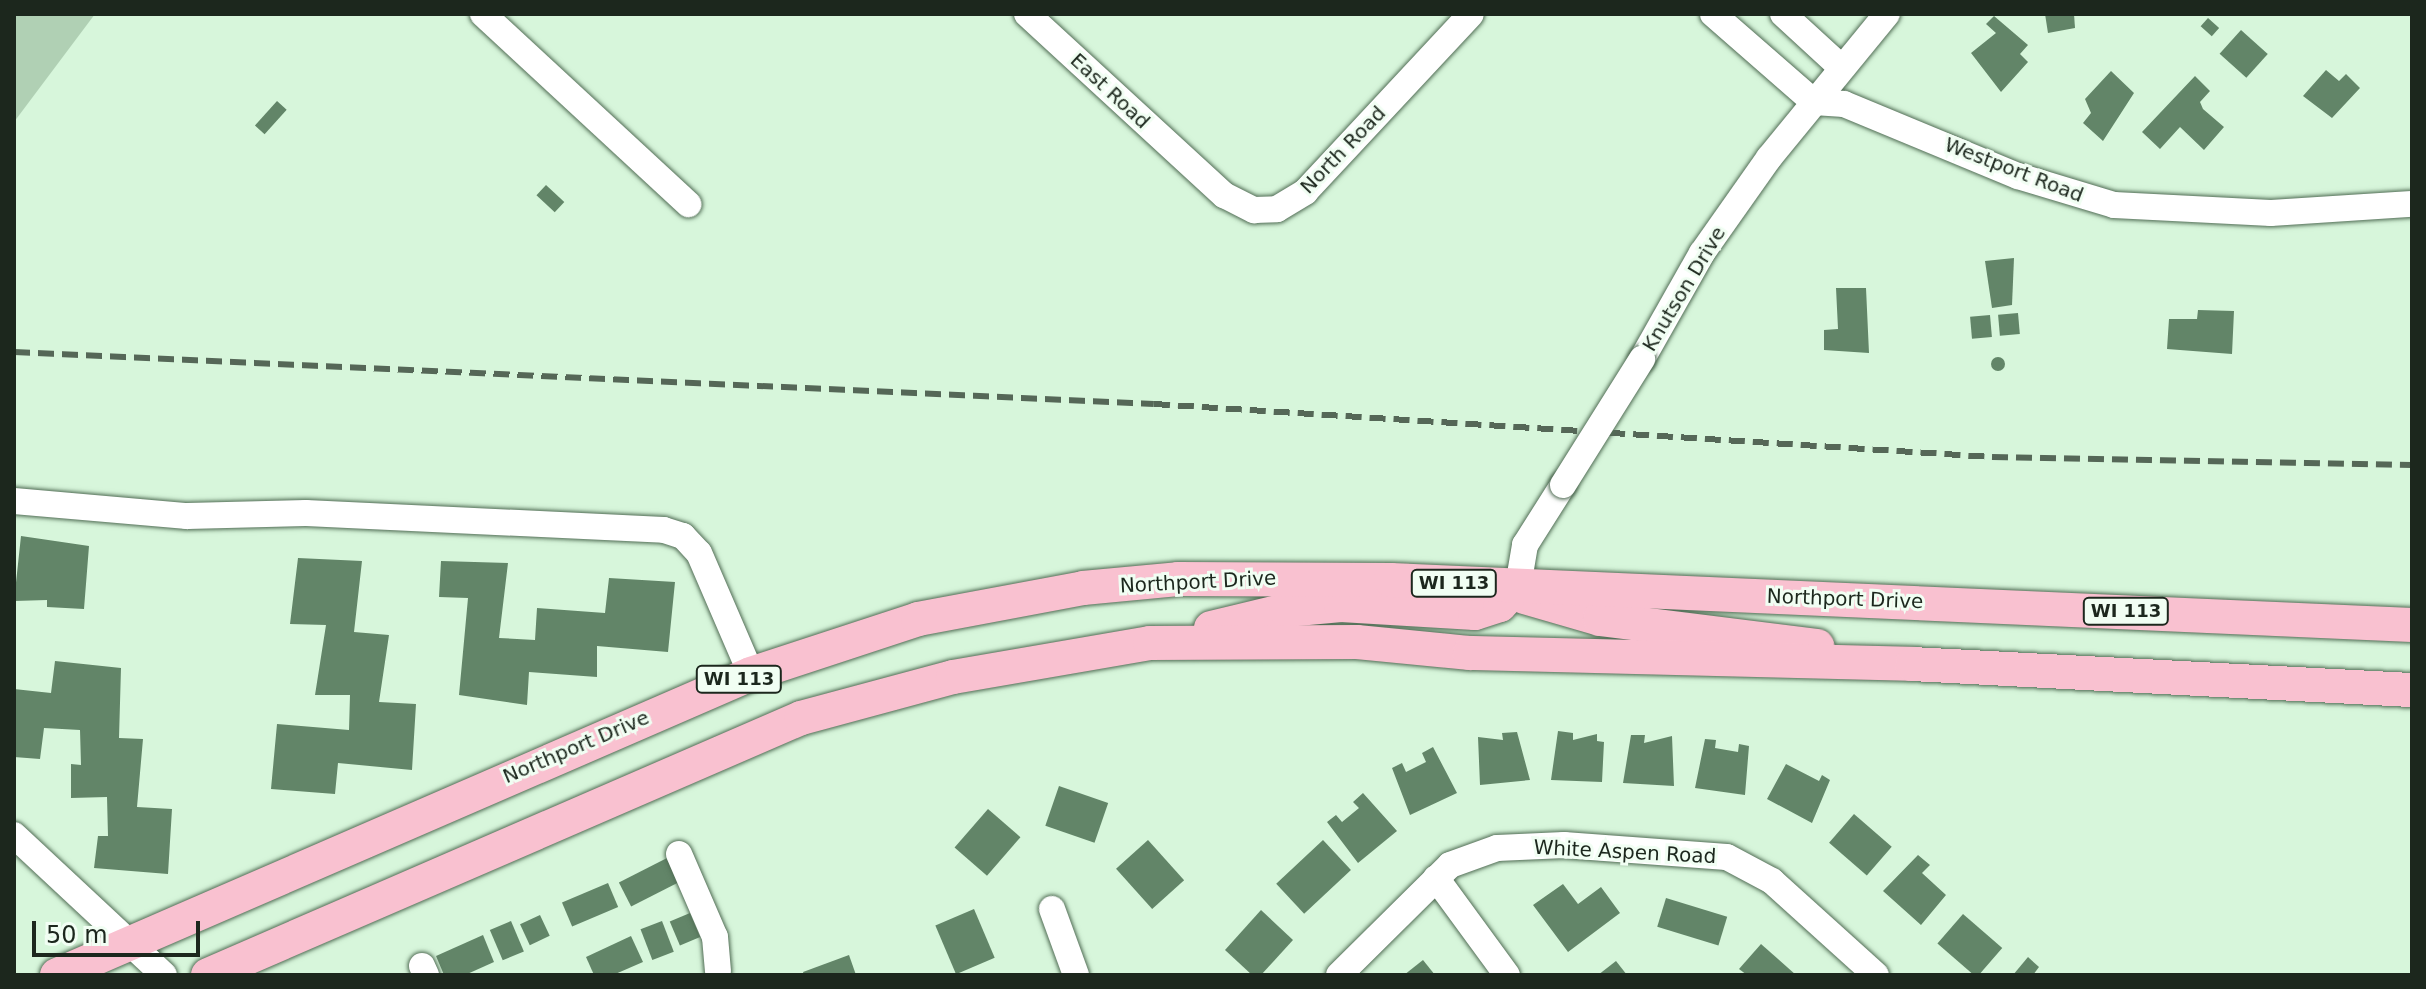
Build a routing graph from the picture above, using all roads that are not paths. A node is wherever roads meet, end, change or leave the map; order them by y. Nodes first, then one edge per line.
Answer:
1 (483, 14) edge
2 (1027, 14) edge
3 (1471, 14) edge
4 (1713, 14) edge
5 (1783, 14) edge
6 (1887, 14) edge
7 (1842, 68) junction
8 (1814, 102) junction
9 (1194, 169) joint
10 (688, 204) dead end
11 (2412, 204) edge
12 (14, 501) edge
13 (1518, 586) junction
14 (2412, 625) edge
15 (1150, 643) junction
16 (1912, 664) junction
17 (751, 674) junction
18 (2412, 690) edge
19 (14, 835) edge
20 (679, 854) dead end
21 (1436, 878) junction
22 (1052, 909) dead end
23 (130, 944) junction
24 (720, 974) edge
25 (57, 975) edge
26 (164, 975) edge
27 (208, 975) edge
28 (1076, 975) edge
29 (1339, 975) edge
30 (1507, 975) edge
31 (1876, 975) edge

1 - 10 street
2 - 9 street, East Road
3 - 9 street, North Road
4 - 8 street
5 - 7 street
6 - 7 street, Knutson Drive
7 - 8 street, Knutson Drive
8 - 11 street, Westport Road
8 - 13 street, Knutson Drive, bridge
12 - 17 street
13 - 14 main road, Northport Drive / WI 113
13 - 15 main road
13 - 16 main road
13 - 17 main road, Northport Drive / WI 113
15 - 16 main road, WI 113
15 - 27 main road, WI 113
16 - 18 main road, WI 113
17 - 23 main road, Northport Drive / WI 113
19 - 23 street
20 - 24 street
21 - 29 street, White Aspen Road
21 - 30 street
21 - 31 street, White Aspen Road
22 - 28 street
23 - 25 main road, Northport Drive / WI 113
23 - 26 street

